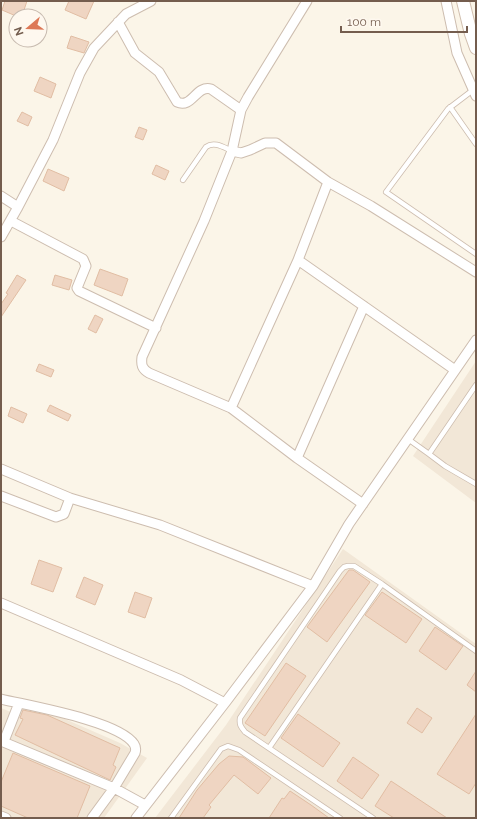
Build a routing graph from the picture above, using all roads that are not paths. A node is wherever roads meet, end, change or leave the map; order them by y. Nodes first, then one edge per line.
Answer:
1 (151, 1) edge
2 (307, 1) edge
3 (446, 1) edge
4 (463, 1) edge
5 (118, 22) junction
6 (476, 48) edge
7 (475, 93) edge
8 (450, 107) junction
9 (241, 110) junction
10 (476, 144) edge
11 (232, 151) junction
12 (183, 180) dead end
13 (328, 182) junction
14 (1, 196) edge
15 (18, 207) junction
16 (11, 221) junction
17 (1, 237) edge
18 (476, 254) edge
19 (298, 260) junction
20 (476, 272) edge
21 (364, 306) junction
22 (156, 328) junction
23 (476, 340) edge
24 (455, 370) junction
25 (476, 386) edge
26 (231, 408) junction
27 (408, 439) junction
28 (429, 454) junction
29 (297, 458) junction
30 (1, 469) edge
31 (476, 484) edge
32 (1, 496) edge
33 (70, 498) junction
34 (363, 504) junction
35 (382, 584) junction
36 (313, 586) junction
37 (1, 603) edge
38 (476, 651) edge
39 (1, 699) edge
40 (225, 702) junction
41 (19, 703) junction
42 (2, 741) edge
43 (269, 748) junction
44 (114, 788) junction
45 (145, 805) junction
46 (1, 816) edge
47 (6, 818) edge
48 (92, 818) edge
49 (136, 818) edge
50 (171, 818) edge
51 (340, 818) edge
52 (373, 818) edge

1 - 5 street
2 - 9 street
3 - 7 street
4 - 6 street
5 - 9 street
5 - 15 street
7 - 8 lane
8 - 10 lane
8 - 18 lane
9 - 11 street
11 - 12 lane
11 - 13 street
11 - 22 street
13 - 19 street
13 - 20 street
14 - 15 street
15 - 16 street
16 - 17 street
16 - 22 street
19 - 21 street
19 - 26 street
21 - 24 street
21 - 29 street
22 - 26 street
23 - 24 street
24 - 27 street
25 - 28 lane
26 - 29 street
27 - 28 lane
27 - 34 street
28 - 31 lane
29 - 34 street
30 - 33 street
32 - 33 street
33 - 36 street
34 - 36 street
35 - 38 lane
35 - 43 lane
35 - 43 lane
36 - 40 street
37 - 40 street
39 - 41 street
40 - 45 street
41 - 42 street
41 - 44 street
42 - 44 street
43 - 52 lane
44 - 45 street
44 - 48 street
45 - 49 street
46 - 47 street
50 - 51 lane

